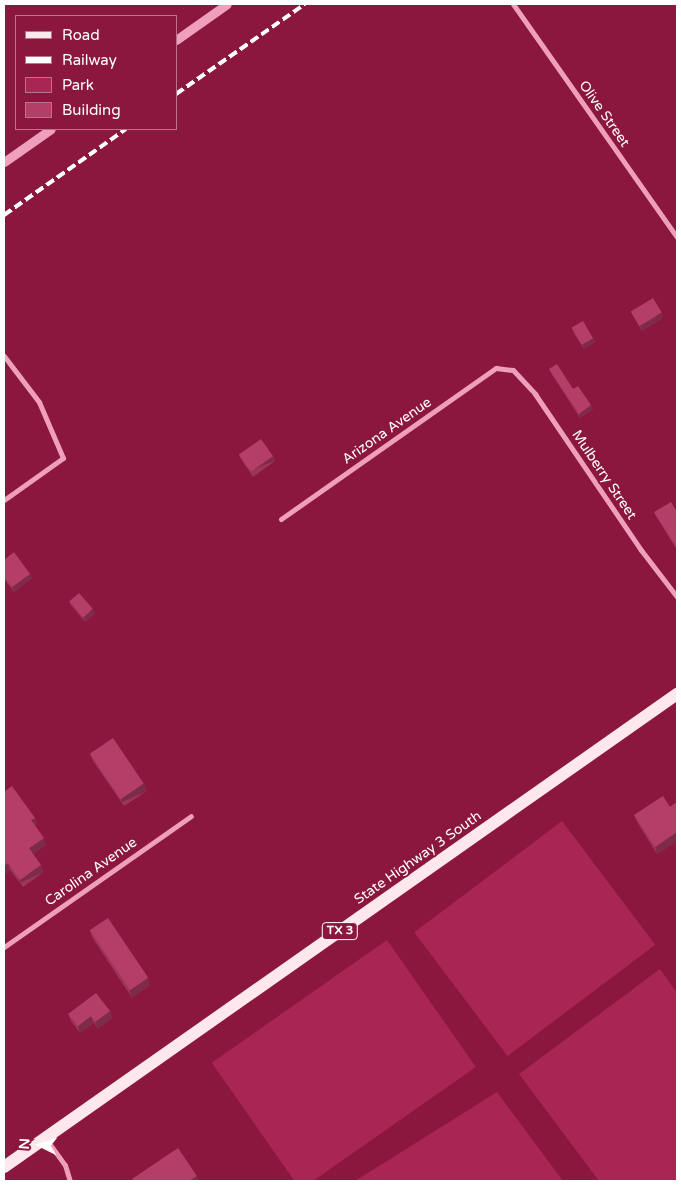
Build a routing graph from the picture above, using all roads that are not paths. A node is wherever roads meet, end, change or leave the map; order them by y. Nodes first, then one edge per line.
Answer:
1 (228, 4) edge
2 (513, 4) edge
3 (178, 39) edge
4 (50, 130) edge
5 (4, 162) edge
6 (677, 237) edge
7 (4, 356) edge
8 (508, 369) joint
9 (4, 500) edge
10 (281, 518) dead end
11 (677, 597) edge
12 (677, 694) edge
13 (191, 816) dead end
14 (4, 947) edge
15 (46, 1138) junction
16 (4, 1167) edge
17 (70, 1181) edge

1 - 3 street
2 - 6 street, Olive Street
4 - 5 street
7 - 9 street
8 - 10 street, Arizona Avenue
8 - 11 street, Mulberry Street
12 - 15 main road, State Highway 3 South / TX 3
13 - 14 street, Carolina Avenue
15 - 16 main road, State Highway 3 South / TX 3
15 - 17 street

